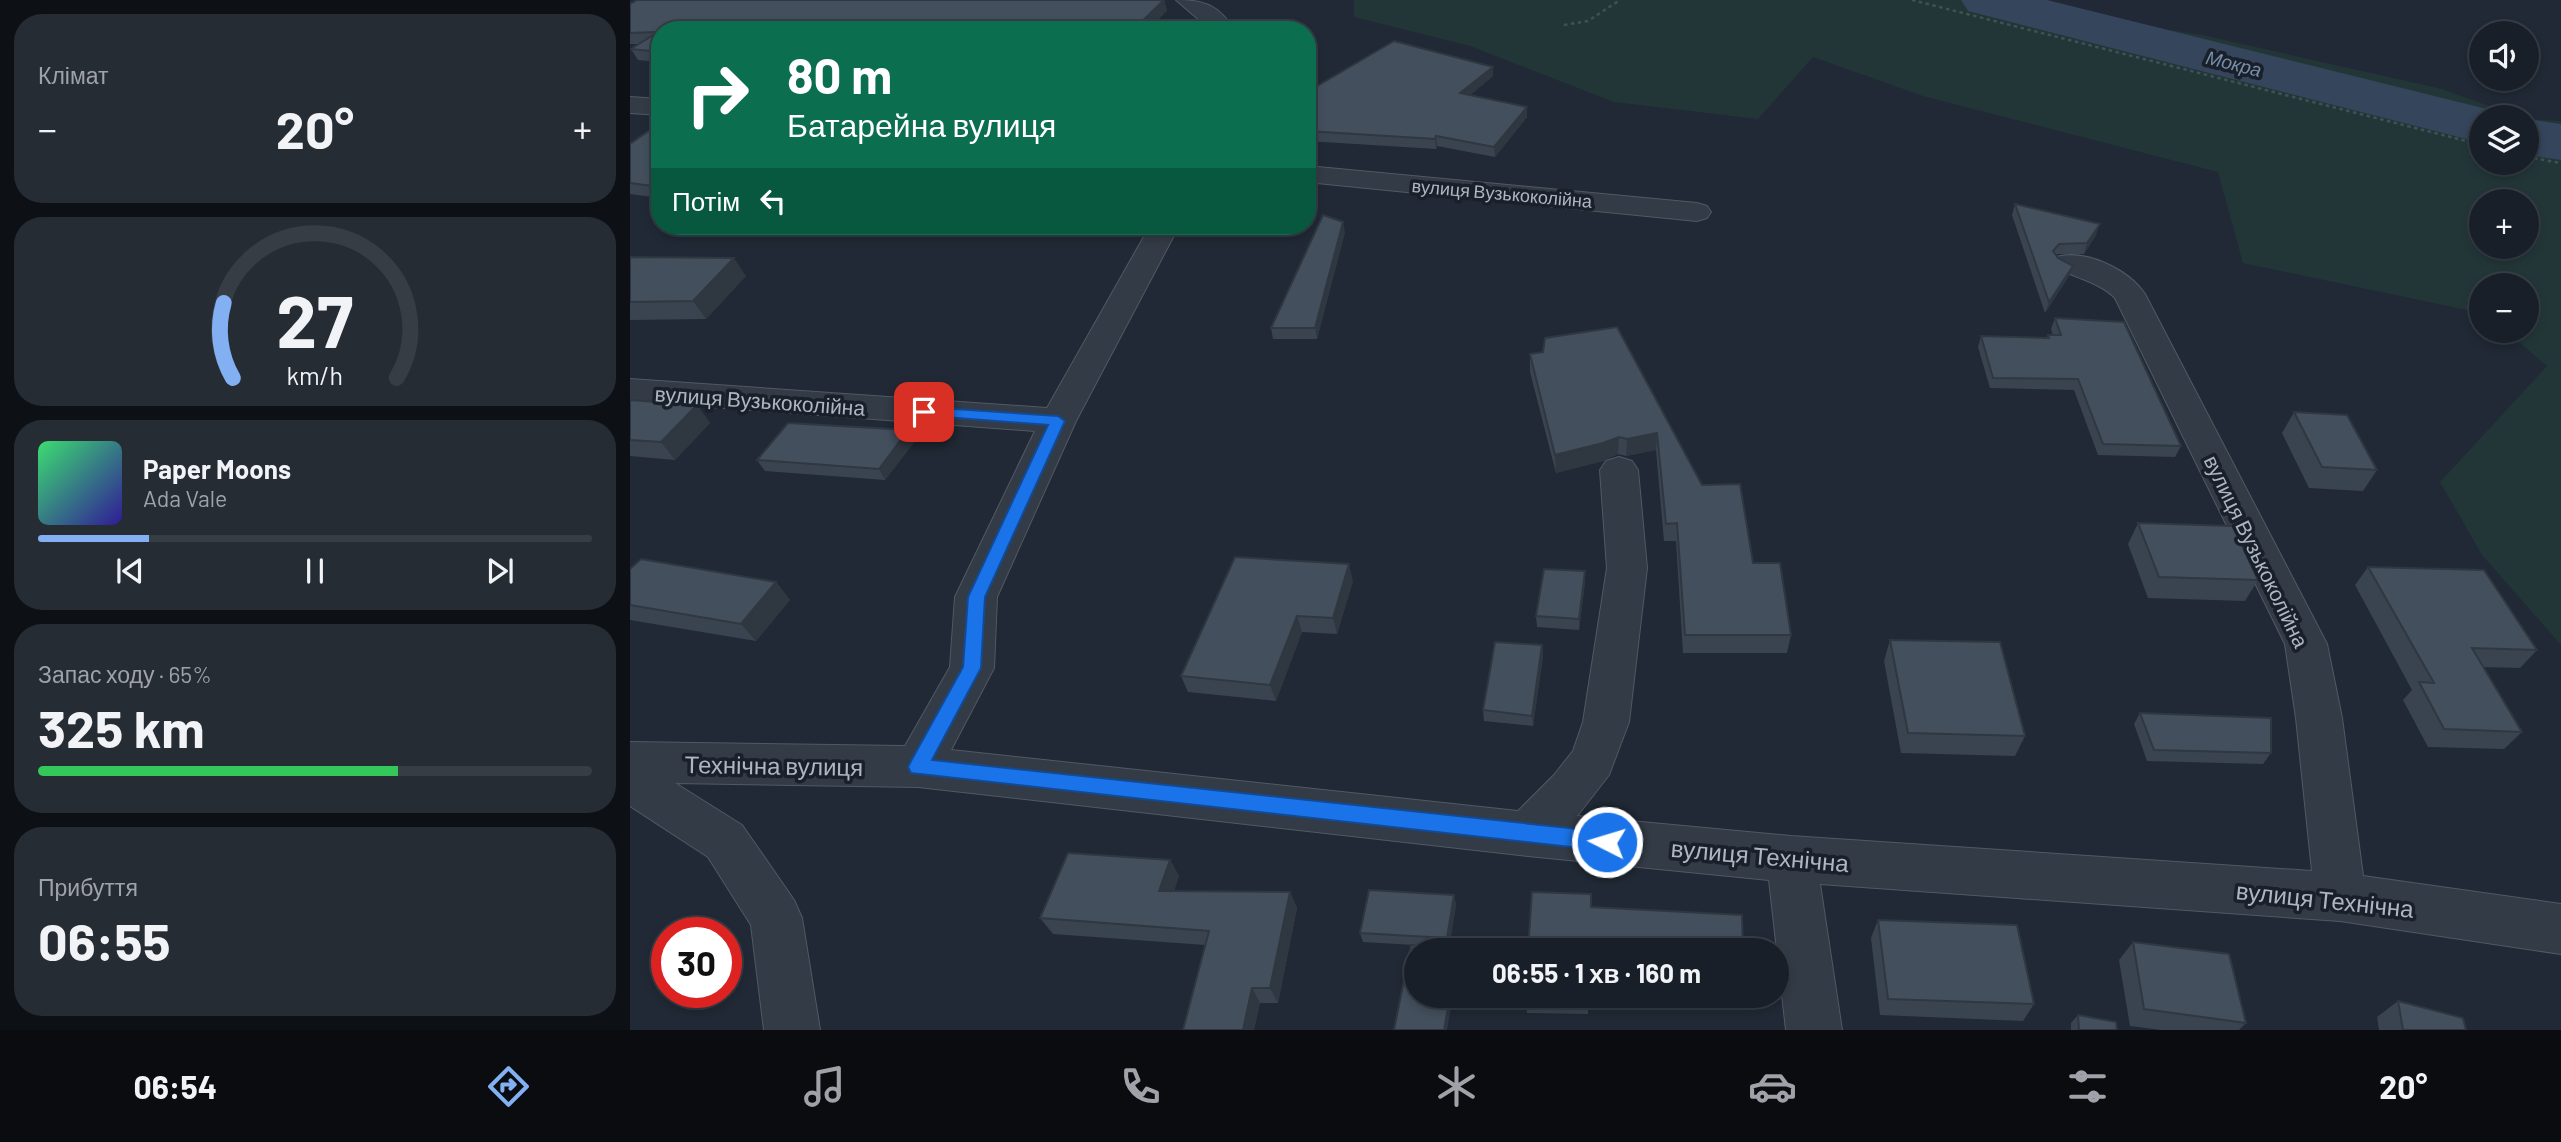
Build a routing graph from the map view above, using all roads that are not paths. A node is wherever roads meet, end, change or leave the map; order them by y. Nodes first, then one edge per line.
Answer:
1 (1187, 0) edge
2 (1215, 21) edge
3 (630, 105) edge
4 (651, 106) edge
5 (1316, 175) edge
6 (1697, 212) dead end
7 (1159, 235) edge
8 (2067, 262) edge
9 (630, 390) edge
10 (1058, 421) junction
11 (1619, 470) dead end
12 (630, 762) edge
13 (918, 767) junction
14 (630, 780) edge
15 (1528, 834) junction
16 (1791, 859) junction
17 (2340, 897) junction
18 (2561, 929) edge
19 (792, 1030) edge
20 (1814, 1030) edge

1 - 2 street
3 - 4 street
5 - 6 street, вулиця Вузькоколійна
7 - 10 street
8 - 17 street, вулиця Вузькоколійна
9 - 10 street, вулиця Вузькоколійна
10 - 13 street
11 - 15 street
12 - 13 street, Технічна вулиця
13 - 15 street, вулиця Технічна
14 - 19 street
15 - 16 street, вулиця Технічна
16 - 17 street, вулиця Технічна
16 - 20 street
17 - 18 street, вулиця Технічна

